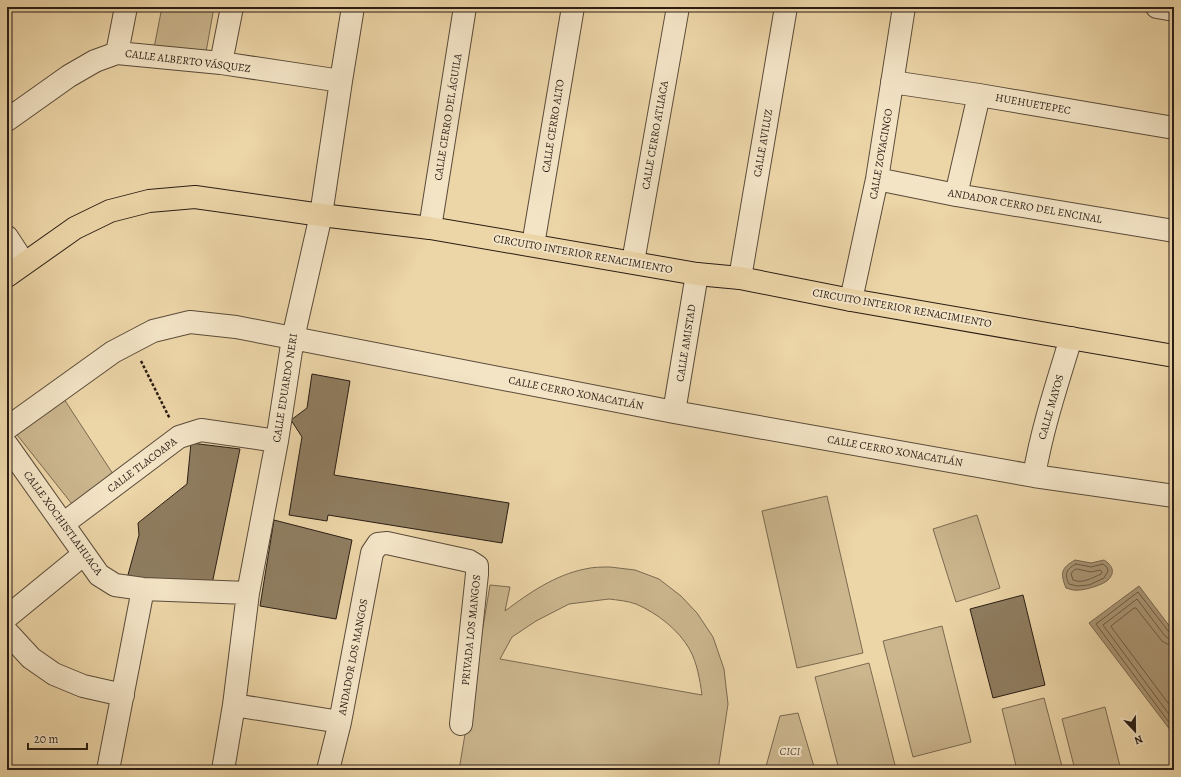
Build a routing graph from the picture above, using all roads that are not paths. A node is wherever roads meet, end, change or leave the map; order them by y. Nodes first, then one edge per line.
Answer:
1 (126, 7) edge
2 (232, 7) edge
3 (354, 7) edge
4 (465, 7) edge
5 (573, 7) edge
6 (678, 7) edge
7 (786, 7) edge
8 (904, 7) edge
9 (117, 53) junction
10 (221, 63) junction
11 (341, 81) junction
12 (892, 82) junction
13 (979, 95) junction
14 (7, 120) edge
15 (1174, 128) edge
16 (877, 179) junction
17 (956, 195) junction
18 (321, 215) junction
19 (430, 228) junction
20 (1174, 231) edge
21 (7, 237) edge
22 (533, 245) junction
23 (633, 262) junction
24 (16, 269) edge
25 (697, 274) junction
26 (740, 278) junction
27 (852, 300) junction
28 (293, 338) junction
29 (1071, 338) junction
30 (1174, 356) edge
31 (674, 412) junction
32 (7, 428) edge
33 (277, 441) junction
34 (7, 444) edge
35 (1034, 476) junction
36 (1174, 496) edge
37 (63, 524) junction
38 (378, 544) joint
39 (84, 554) junction
40 (143, 590) junction
41 (248, 593) junction
42 (7, 616) edge
43 (7, 632) edge
44 (123, 695) junction
45 (234, 705) junction
46 (340, 722) junction
47 (461, 724) dead end
48 (108, 770) edge
49 (223, 770) edge
50 (328, 770) edge

1 - 9 street
2 - 10 street
3 - 11 street, CALLE EDUARDO NERI
4 - 19 street, CALLE CERRO DEL ÁGUILA
5 - 22 street, CALLE CERRO ALTO
6 - 23 street, CALLE CERRO ATLIACA
7 - 26 street, CALLE AVILUZ
8 - 12 street, CALLE ZOYACINGO
9 - 10 street, CALLE ALBERTO VÁSQUEZ
9 - 14 street, CALLE ALBERTO VÁSQUEZ
10 - 11 street, CALLE ALBERTO VÁSQUEZ
11 - 18 street, CALLE EDUARDO NERI
12 - 13 street, HUEHUETEPEC
12 - 16 street, CALLE ZOYACINGO
13 - 15 street, HUEHUETEPEC
13 - 17 street
16 - 17 street, ANDADOR CERRO DEL ENCINAL
16 - 27 street, CALLE ZOYACINGO
17 - 20 street, ANDADOR CERRO DEL ENCINAL
18 - 19 main road, CIRCUITO INTERIOR RENACIMIENTO
18 - 24 main road, CIRCUITO INTERIOR RENACIMIENTO
18 - 28 street, CALLE EDUARDO NERI
19 - 22 main road, CIRCUITO INTERIOR RENACIMIENTO
21 - 24 street
22 - 23 main road, CIRCUITO INTERIOR RENACIMIENTO
23 - 25 main road, CIRCUITO INTERIOR RENACIMIENTO
25 - 26 main road, CIRCUITO INTERIOR RENACIMIENTO
25 - 31 street, CALLE AMISTAD
26 - 27 main road, CIRCUITO INTERIOR RENACIMIENTO
27 - 29 main road, CIRCUITO INTERIOR RENACIMIENTO
28 - 31 street, CALLE CERRO XONACATLÁN
28 - 32 street, CALLE CERRO XONACATLÁN
28 - 33 street, CALLE EDUARDO NERI
29 - 30 main road, CIRCUITO INTERIOR RENACIMIENTO
29 - 35 street, CALLE MAYOS
31 - 35 street, CALLE CERRO XONACATLÁN
33 - 37 street, CALLE TLACOAPA
33 - 41 street, CALLE EDUARDO NERI
34 - 37 street, CALLE XOCHISTLAHUACA
35 - 36 street, CALLE CERRO XONACATLÁN
37 - 39 street, CALLE XOCHISTLAHUACA
38 - 46 street, ANDADOR LOS MANGOS
38 - 47 street, PRIVADA LOS MANGOS
39 - 40 street, CALLE XOCHISTLAHUACA
39 - 42 street
40 - 41 street, CALLE XOCHISTLAHUACA
40 - 44 street
41 - 45 street, CALLE EDUARDO NERI
43 - 44 street
44 - 48 street
45 - 46 street
45 - 49 street, CALLE EDUARDO NERI
46 - 50 street, ANDADOR LOS MANGOS

